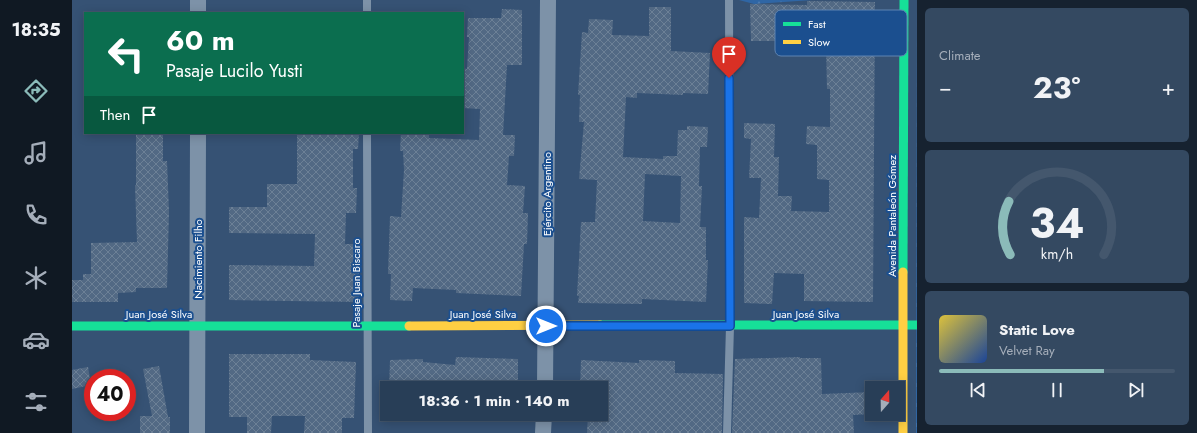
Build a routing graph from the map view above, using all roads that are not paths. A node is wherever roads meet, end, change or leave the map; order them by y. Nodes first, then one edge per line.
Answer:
1 (198, 0) edge
2 (367, 0) edge
3 (548, 0) edge
4 (729, 0) edge
5 (904, 0) edge
6 (904, 10) edge
7 (198, 12) edge
8 (367, 12) edge
9 (904, 56) edge
10 (198, 134) edge
11 (367, 134) edge
12 (72, 326) edge
13 (367, 326) junction
14 (546, 326) junction
15 (730, 326) junction
16 (903, 326) junction
17 (917, 326) edge
18 (197, 327) junction
19 (545, 381) edge
20 (544, 421) edge
21 (197, 433) edge
22 (368, 433) edge
23 (543, 433) edge
24 (727, 433) edge
25 (903, 433) edge

1 - 7 street
2 - 8 lane
3 - 14 street, Ejército Argentino
4 - 15 lane
5 - 6 street, Avenida Pantaleón Gómez
9 - 16 street, Avenida Pantaleón Gómez
10 - 18 street, Nacimiento Filho
11 - 13 lane, Pasaje Juan Biscaro
12 - 18 street, Juan José Silva
13 - 14 street, Juan José Silva
13 - 18 street, Juan José Silva
13 - 22 lane, Pasaje Juan Biscaro
14 - 15 street, Juan José Silva
14 - 19 street, Ejército Argentino
15 - 16 street, Juan José Silva
15 - 24 lane
16 - 17 street, Juan José Silva
16 - 25 street, Avenida Pantaleón Gómez
18 - 21 street, Nacimiento Filho
20 - 23 street

